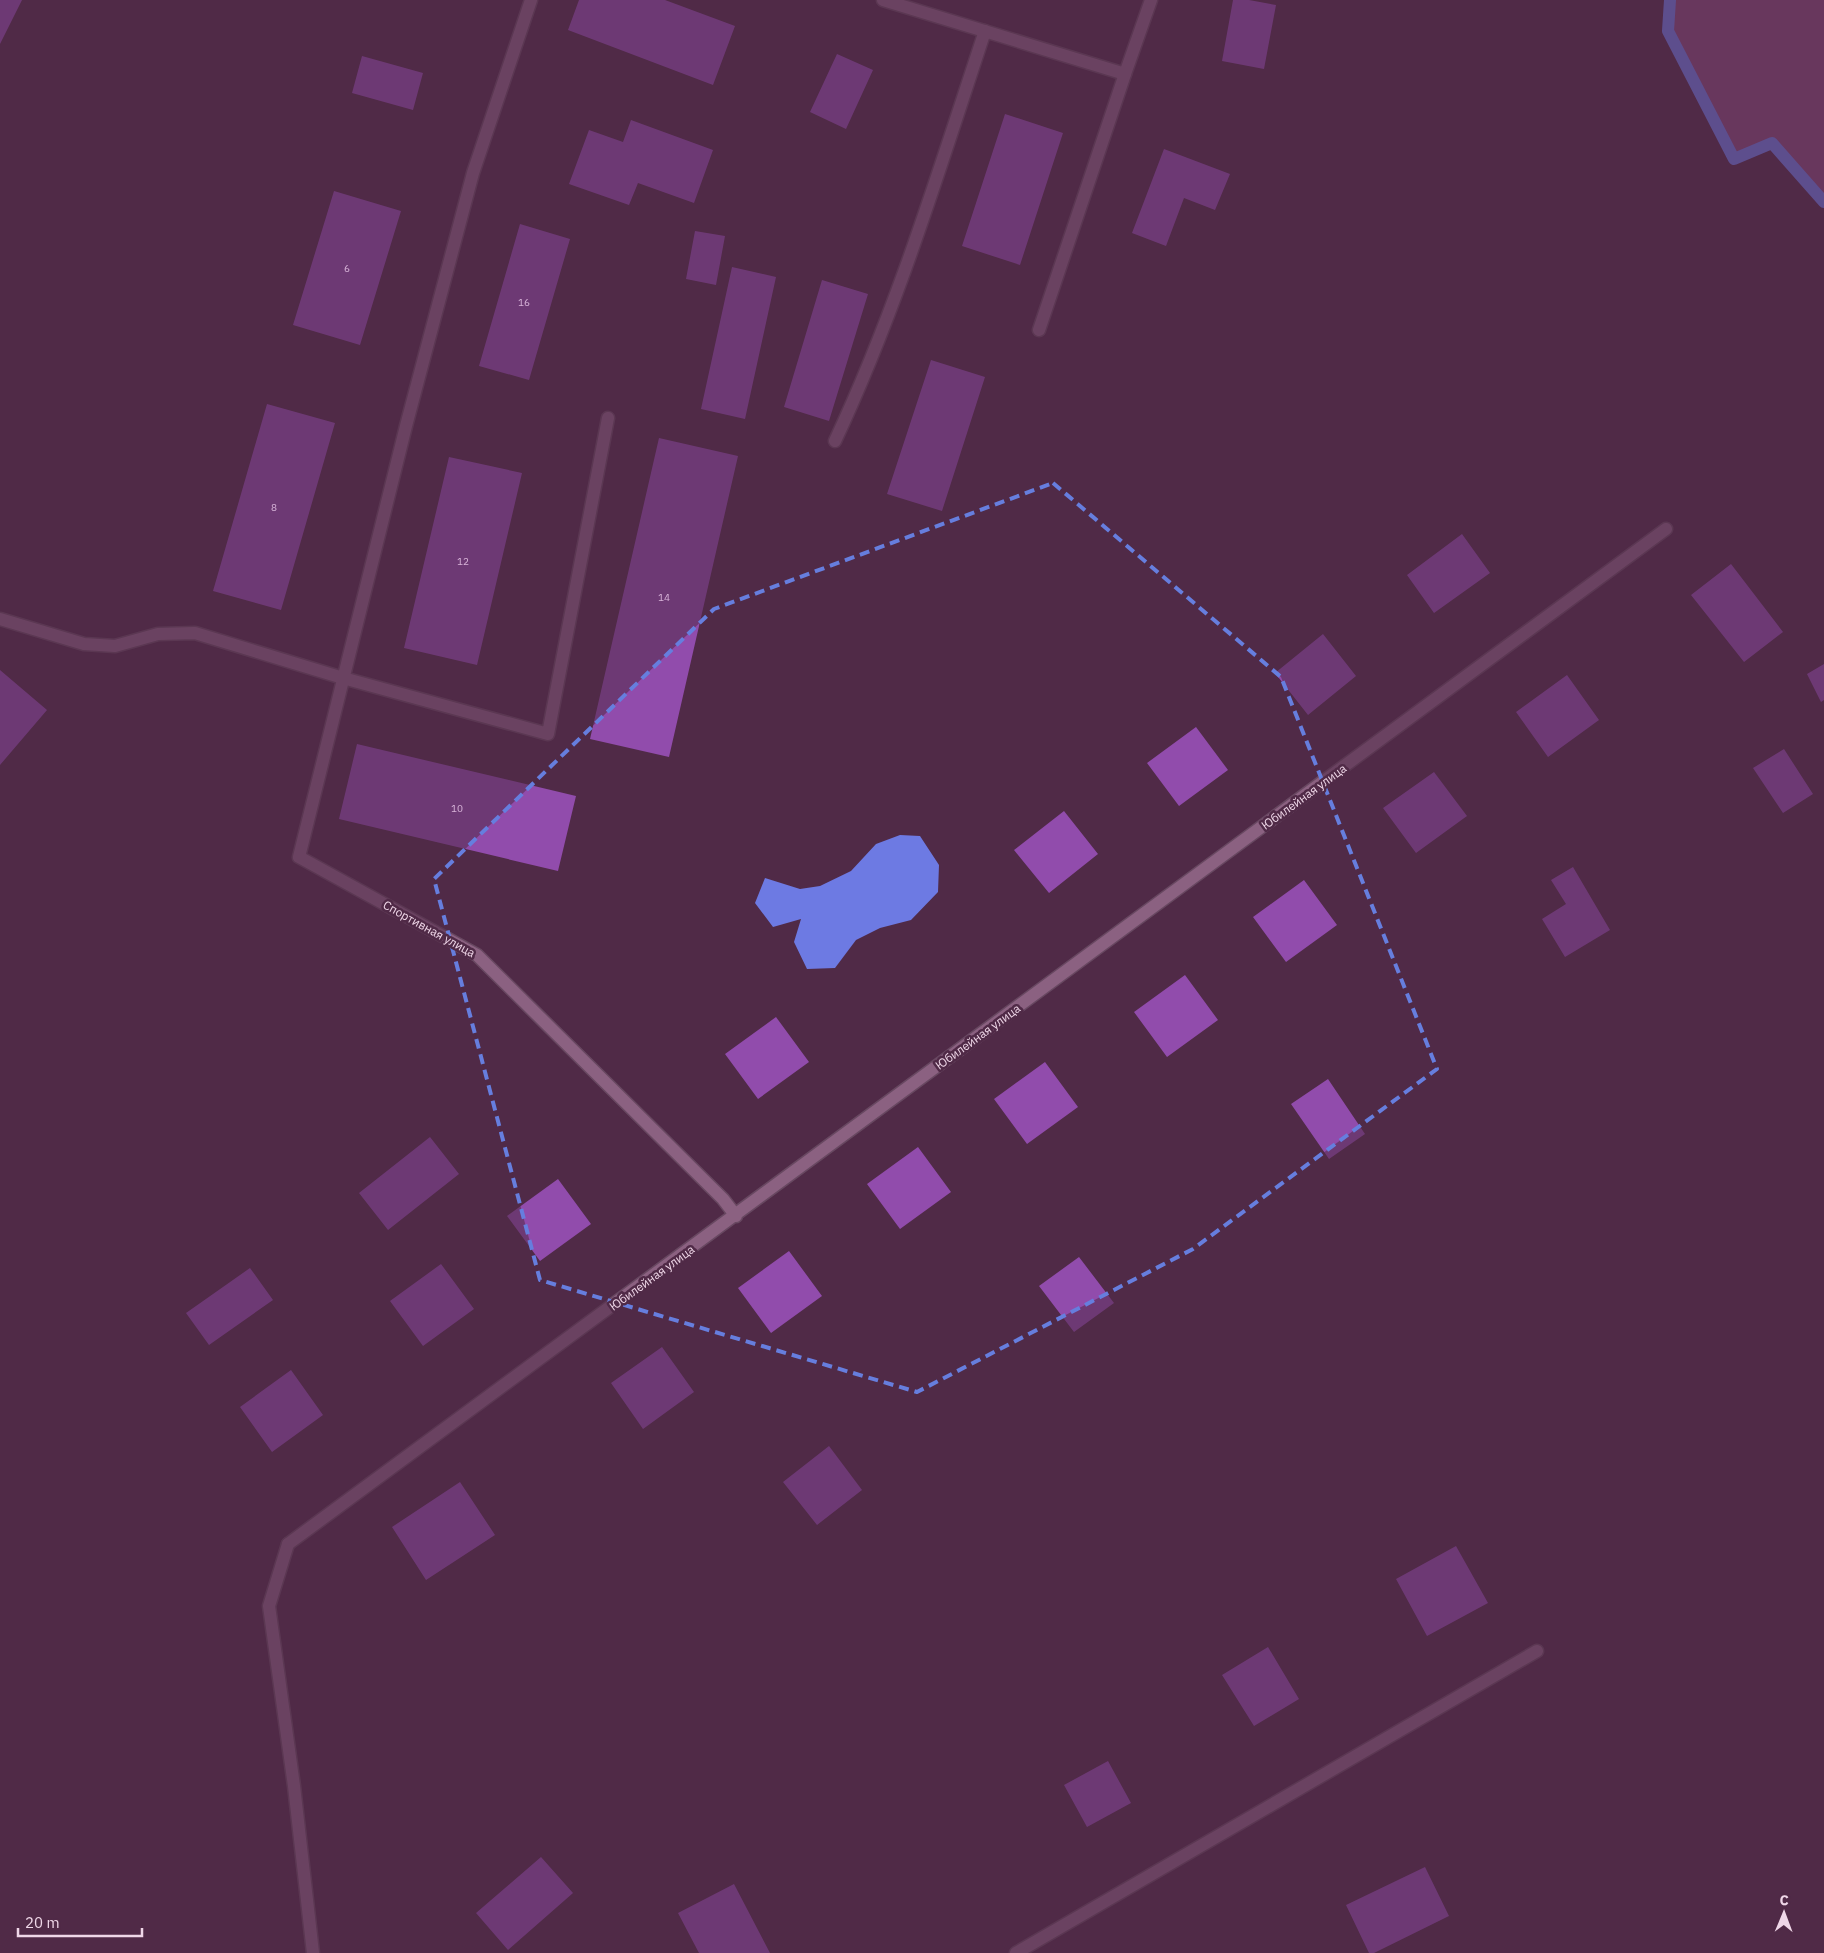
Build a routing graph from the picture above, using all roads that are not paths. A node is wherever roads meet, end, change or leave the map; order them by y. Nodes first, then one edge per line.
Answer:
1 (531, 0) edge
2 (883, 0) edge
3 (1151, 0) edge
4 (985, 32) junction
5 (1125, 74) junction
6 (1039, 330) dead end
7 (608, 418) dead end
8 (835, 441) dead end
9 (1666, 529) dead end
10 (0, 619) edge
11 (343, 678) junction
12 (736, 1216) junction
13 (1537, 1651) dead end
14 (313, 1953) edge
15 (1016, 1953) edge

1 - 11 street
2 - 4 street
3 - 5 street
4 - 5 street
4 - 8 street
5 - 6 street
7 - 11 street
9 - 12 street, Юбилейная улица
10 - 11 street
11 - 12 street, Спортивная улица
12 - 14 street, Юбилейная улица
13 - 15 street

